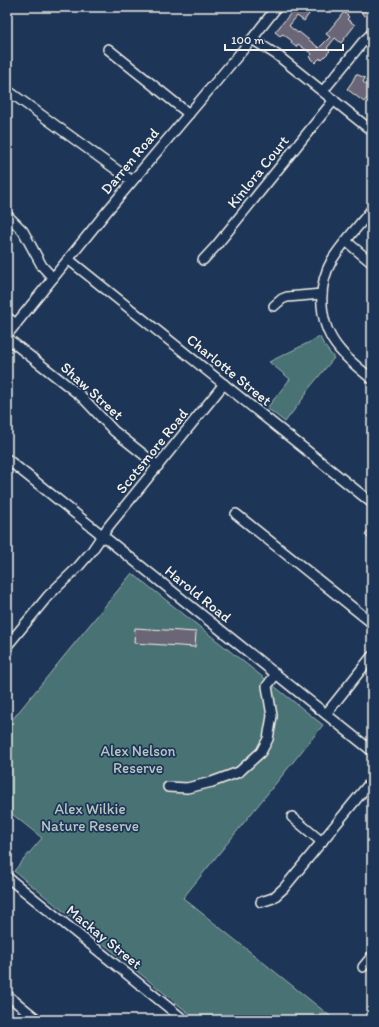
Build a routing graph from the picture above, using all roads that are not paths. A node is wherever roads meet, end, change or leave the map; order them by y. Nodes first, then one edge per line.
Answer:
1 (277, 7) edge
2 (372, 33) edge
3 (254, 36) junction
4 (108, 49) dead end
5 (7, 90) edge
6 (323, 91) junction
7 (334, 100) junction
8 (189, 114) junction
9 (372, 131) edge
10 (132, 181) junction
11 (372, 209) edge
12 (7, 216) edge
13 (346, 241) junction
14 (68, 259) junction
15 (203, 260) dead end
16 (372, 263) edge
17 (53, 278) junction
18 (322, 294) junction
19 (274, 306) dead end
20 (7, 317) edge
21 (16, 324) junction
22 (7, 337) edge
23 (372, 379) edge
24 (224, 384) junction
25 (7, 459) edge
26 (158, 466) junction
27 (372, 503) edge
28 (236, 514) dead end
29 (103, 536) junction
30 (372, 623) edge
31 (7, 646) edge
32 (372, 656) edge
33 (276, 674) junction
34 (326, 714) junction
35 (372, 750) edge
36 (372, 780) edge
37 (168, 787) dead end
38 (292, 817) dead end
39 (322, 842) junction
40 (7, 877) edge
41 (261, 902) dead end
42 (372, 956) edge
43 (363, 967) dead end
44 (7, 995) edge
45 (38, 1020) edge
46 (184, 1020) edge

1 - 3 street, Darren Road
2 - 6 street
3 - 6 street
3 - 8 street, Darren Road
4 - 8 street
5 - 10 street
6 - 7 street
7 - 9 street
7 - 15 street, Kinlora Court
8 - 10 street, Darren Road
10 - 14 street, Darren Road
11 - 13 street
12 - 17 street
13 - 16 street
13 - 18 street
14 - 17 street, Darren Road
14 - 24 street, Charlotte Street
17 - 21 street, Darren Road
18 - 19 street
18 - 23 street
20 - 21 street
21 - 22 street, Darren Road
22 - 26 street, Shaw Street
24 - 26 street, Scotsmore Road
24 - 27 street, Charlotte Street
25 - 29 street, Harold Road
26 - 29 street, Scotsmore Road
28 - 30 street
29 - 31 street, Scotsmore Road
29 - 33 street, Harold Road
32 - 34 street
33 - 34 street, Harold Road
33 - 37 street
34 - 35 street, Harold Road
36 - 39 street
38 - 39 street
39 - 41 street
40 - 46 street, Mackay Street
42 - 43 street
44 - 45 street

